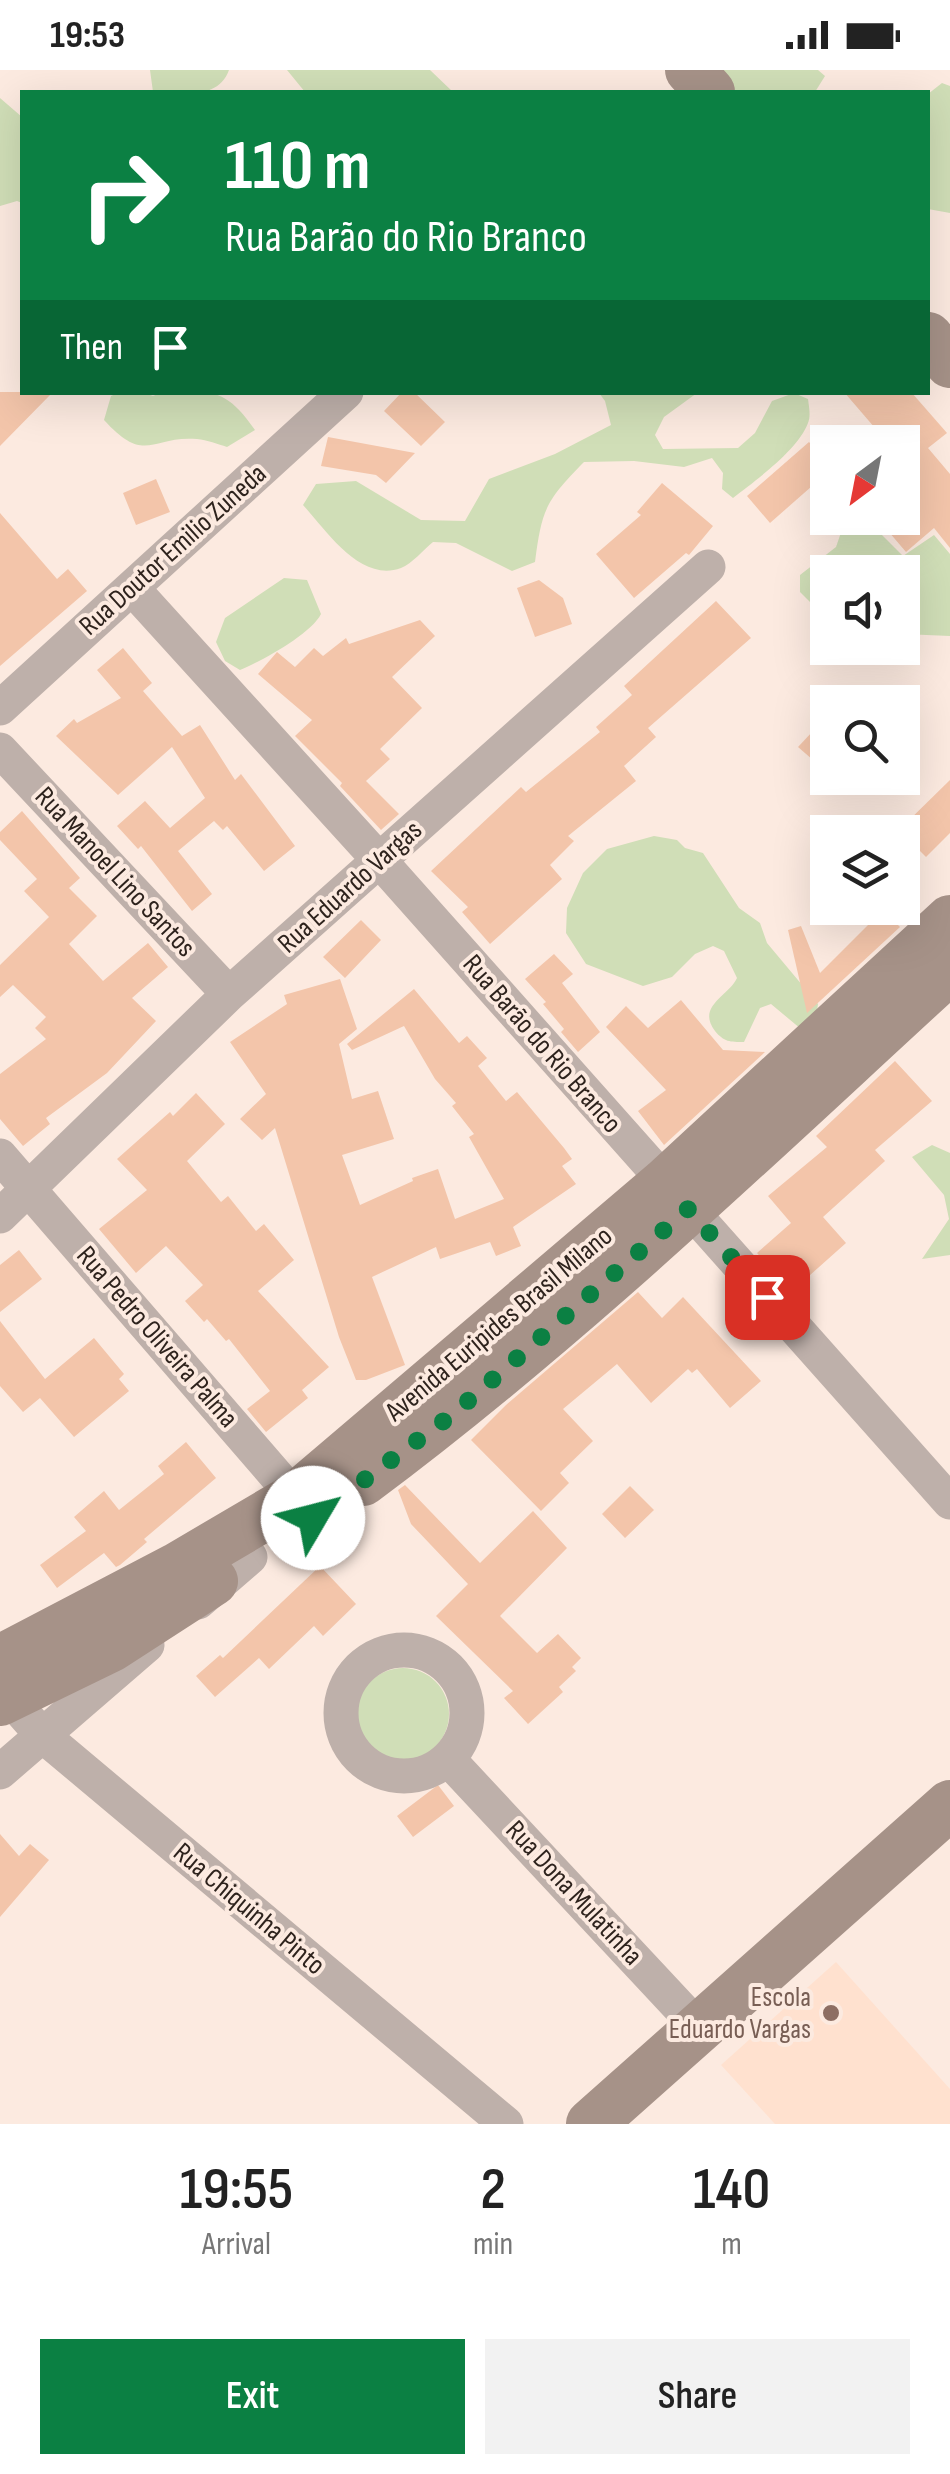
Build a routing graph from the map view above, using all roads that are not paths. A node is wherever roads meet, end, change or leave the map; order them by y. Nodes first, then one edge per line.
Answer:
1 (930, 340) edge
2 (950, 363) edge
3 (343, 395) edge
4 (708, 567) dead end
5 (132, 588) junction
6 (0, 708) edge
7 (0, 750) edge
8 (380, 861) junction
9 (948, 939) edge
10 (230, 994) junction
11 (0, 1156) edge
12 (30, 1188) junction
13 (676, 1196) junction
14 (0, 1216) edge
15 (950, 1502) edge
16 (304, 1508) junction
17 (250, 1557) junction
18 (104, 1628) junction
19 (2, 1686) edge
20 (42, 1735) junction
21 (448, 1759) dead end
22 (0, 1772) edge
23 (950, 1805) edge
24 (700, 2028) junction
25 (506, 2124) edge
26 (591, 2124) edge

1 - 2 main road
3 - 5 street, Rua Doutor Emilio Zuneda
4 - 8 street, Rua Eduardo Vargas
5 - 6 street, Rua Doutor Emilio Zuneda
5 - 8 street, Rua Barão do Rio Branco
7 - 10 street, Rua Manoel Lino Santos
8 - 10 street, Rua Eduardo Vargas
8 - 13 street, Rua Barão do Rio Branco
9 - 13 main road, Avenida Euripides Brasil Milano
10 - 12 street, Rua Eduardo Vargas
11 - 12 street, Rua Pedro Oliveira Palma
12 - 14 street, Rua Eduardo Vargas
12 - 16 street, Rua Pedro Oliveira Palma
13 - 15 street, Rua Barão do Rio Branco
13 - 16 main road, Avenida Euripides Brasil Milano
16 - 17 main road, Avenida Euripides Brasil Milano
16 - 18 main road, Avenida Euripides Brasil Milano
17 - 18 main road, Avenida Euripides Brasil Milano
17 - 20 street
18 - 19 main road, Avenida Euripides Brasil Milano
18 - 20 street
19 - 20 street, Rua Chiquinha Pinto
20 - 22 street
20 - 25 street, Rua Chiquinha Pinto
21 - 24 street, Rua Dona Mulatinha
23 - 24 main road
24 - 26 main road

